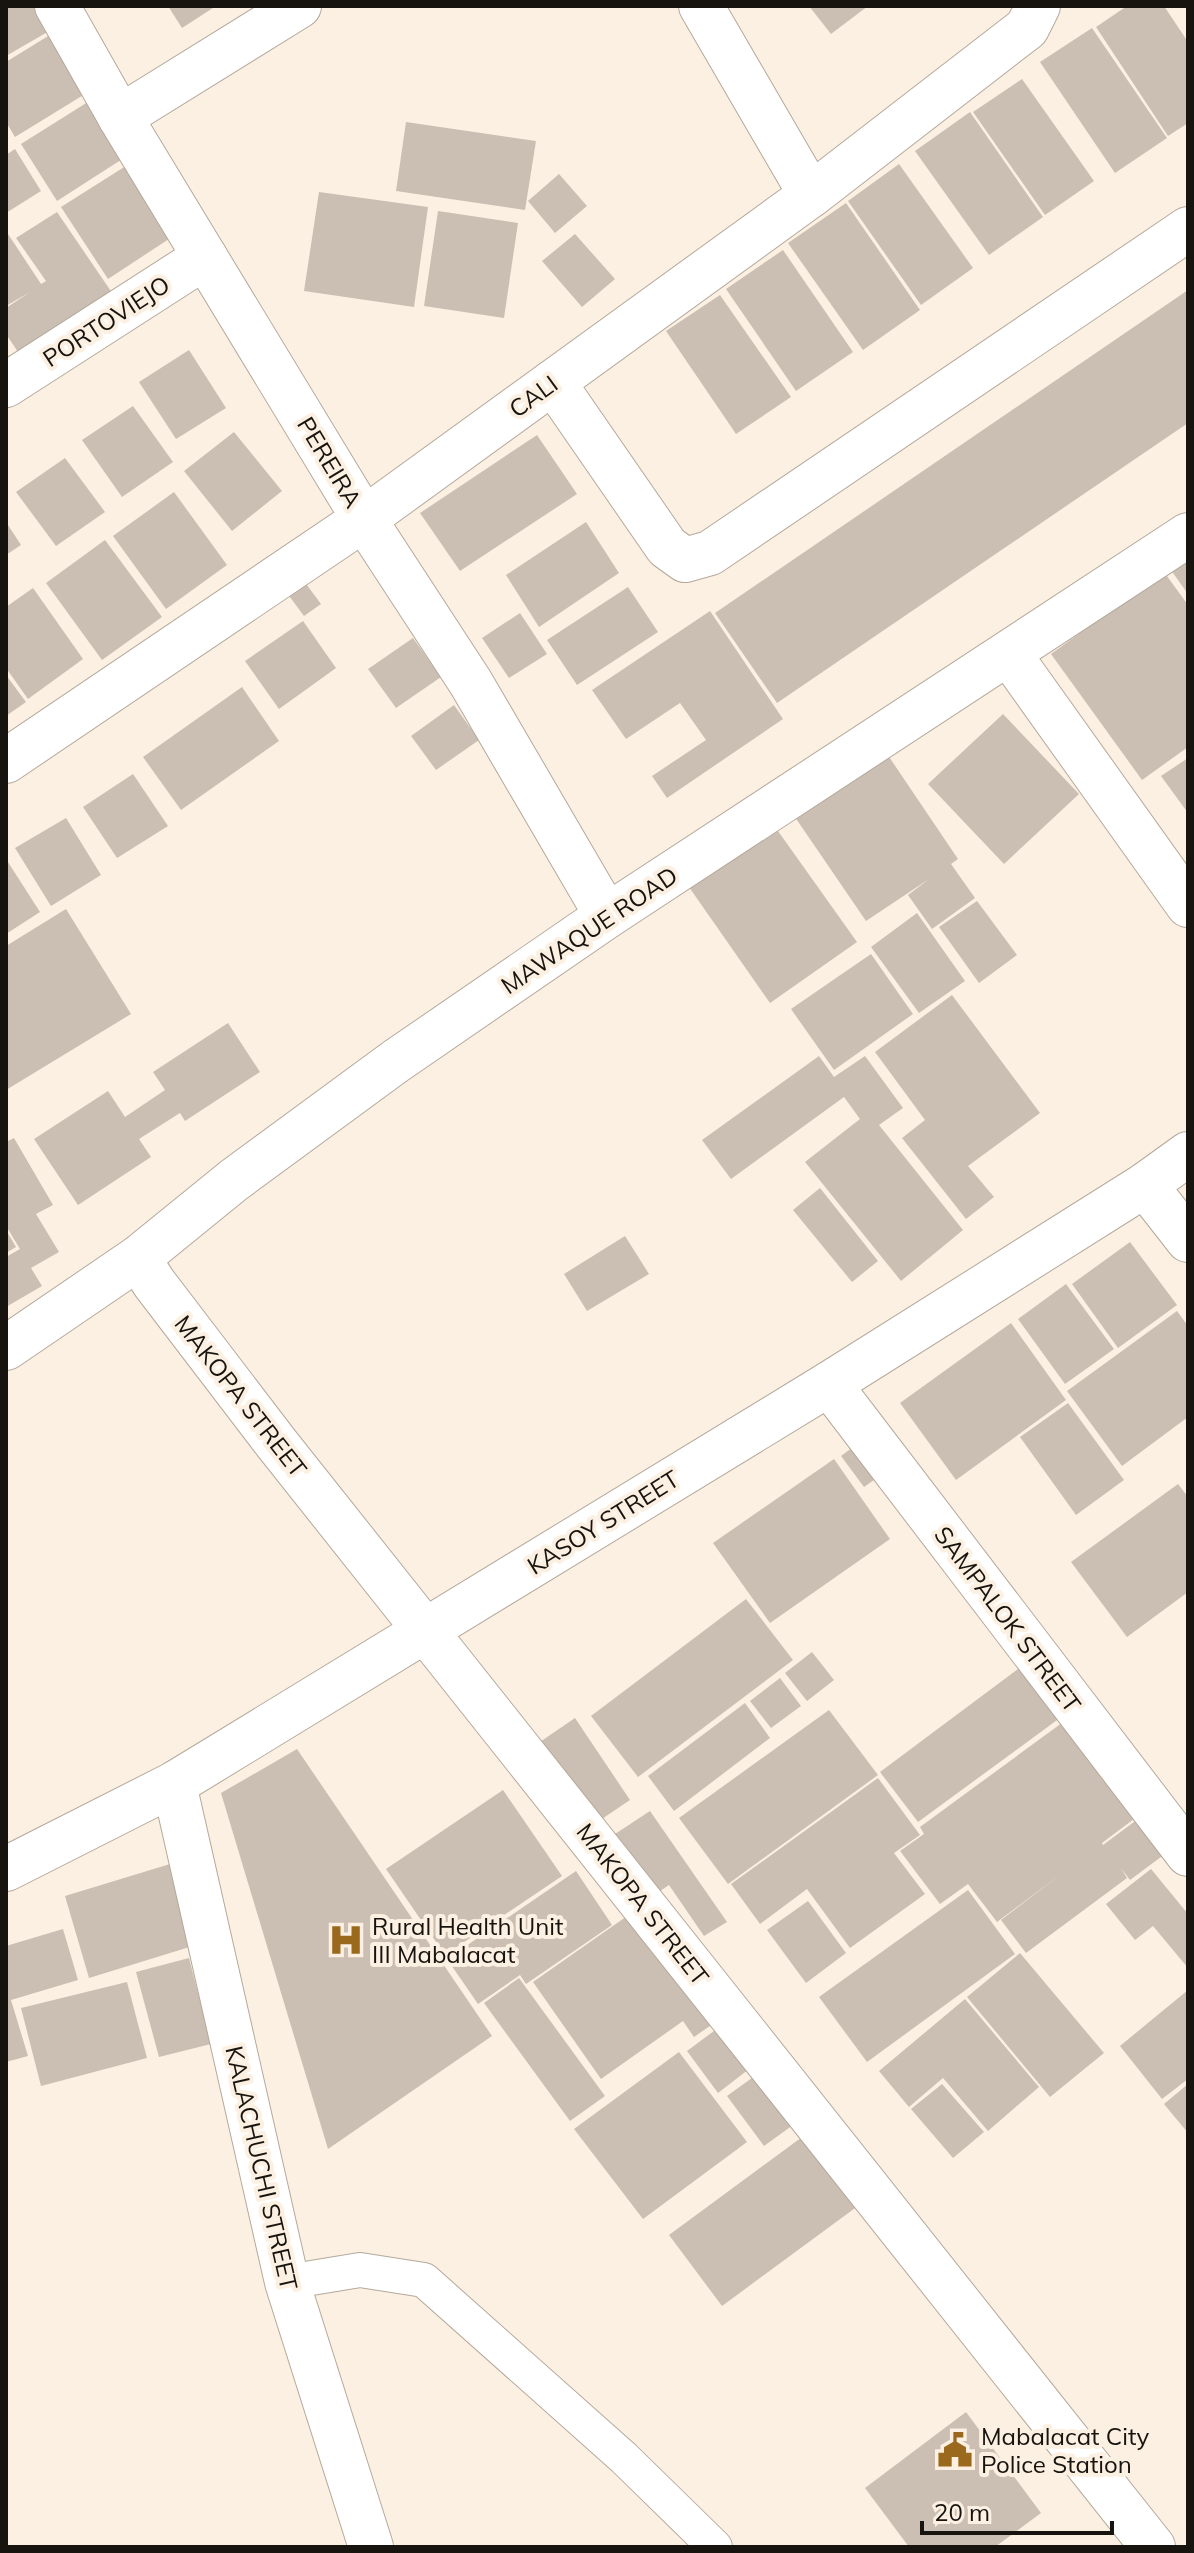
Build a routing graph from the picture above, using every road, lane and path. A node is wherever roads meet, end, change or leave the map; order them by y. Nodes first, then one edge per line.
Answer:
1 (57, 6) edge
2 (299, 6) edge
3 (701, 6) edge
4 (1038, 6) edge
5 (120, 117) junction
6 (811, 195) junction
7 (1188, 229) edge
8 (205, 257) junction
9 (553, 382) junction
10 (6, 385) edge
11 (364, 519) junction
12 (1188, 535) edge
13 (1009, 654) junction
14 (6, 761) edge
15 (1188, 905) edge
16 (607, 916) junction
17 (1188, 1154) edge
18 (1145, 1185) junction
19 (1188, 1240) edge
20 (138, 1258) junction
21 (6, 1348) edge
22 (829, 1384) junction
23 (426, 1631) junction
24 (174, 1784) junction
25 (1188, 1854) edge
26 (6, 1869) edge
27 (287, 2282) junction
28 (371, 2547) edge
29 (715, 2547) edge
30 (1153, 2547) edge

1 - 5 street, PEREIRA
2 - 5 street
3 - 6 street
4 - 6 street, CALI
5 - 8 street, PEREIRA
6 - 9 street, CALI
7 - 9 street
8 - 10 street, PORTOVIEJO
8 - 11 street, PEREIRA
9 - 11 street, CALI
11 - 14 street, CALI
11 - 16 street, PEREIRA
12 - 13 street, MAWAQUE ROAD
13 - 15 street
13 - 16 street, MAWAQUE ROAD
16 - 20 street, MAWAQUE ROAD
17 - 18 street, KASOY STREET
18 - 19 street
18 - 22 street, KASOY STREET
20 - 21 street, MAWAQUE ROAD
20 - 23 street, MAKOPA STREET
22 - 23 street, KASOY STREET
22 - 25 street, SAMPALOK STREET
23 - 24 street, KASOY STREET
23 - 30 street, MAKOPA STREET
24 - 26 street, KASOY STREET
24 - 27 street, KALACHUCHI STREET
27 - 28 street, KALACHUCHI STREET
27 - 29 lane

